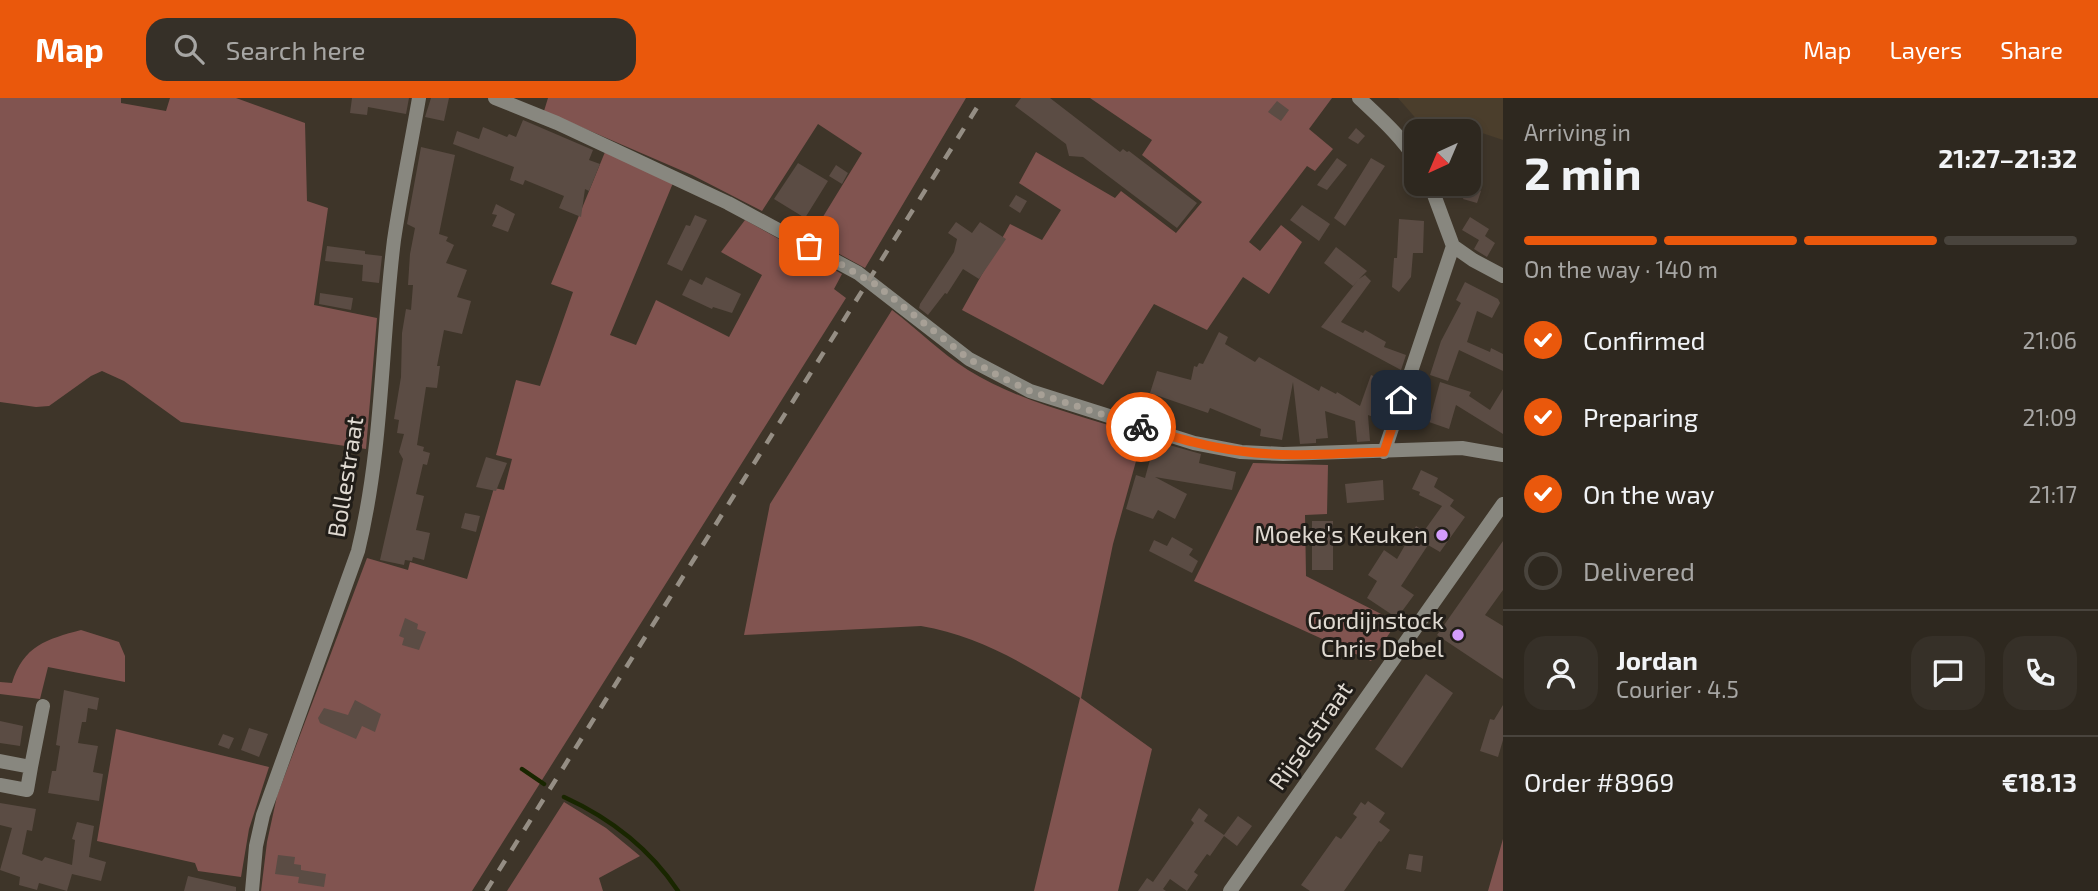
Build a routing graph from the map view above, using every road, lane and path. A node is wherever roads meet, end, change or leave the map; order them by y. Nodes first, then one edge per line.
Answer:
1 (419, 98) edge
2 (495, 98) edge
3 (1359, 98) edge
4 (1404, 145) edge
5 (1434, 196) edge
6 (1453, 246) junction
7 (1503, 276) edge
8 (1384, 452) junction
9 (1503, 455) edge
10 (1503, 504) edge
11 (43, 706) dead end
12 (0, 761) edge
13 (31, 767) junction
14 (0, 785) edge
15 (252, 891) edge
16 (1230, 891) edge

1 - 15 street, Bollestraat
2 - 8 street
3 - 4 street
5 - 6 street
6 - 7 street
6 - 8 street
8 - 9 street
10 - 16 street, Rijselstraat
11 - 13 street
12 - 13 street
13 - 14 street

